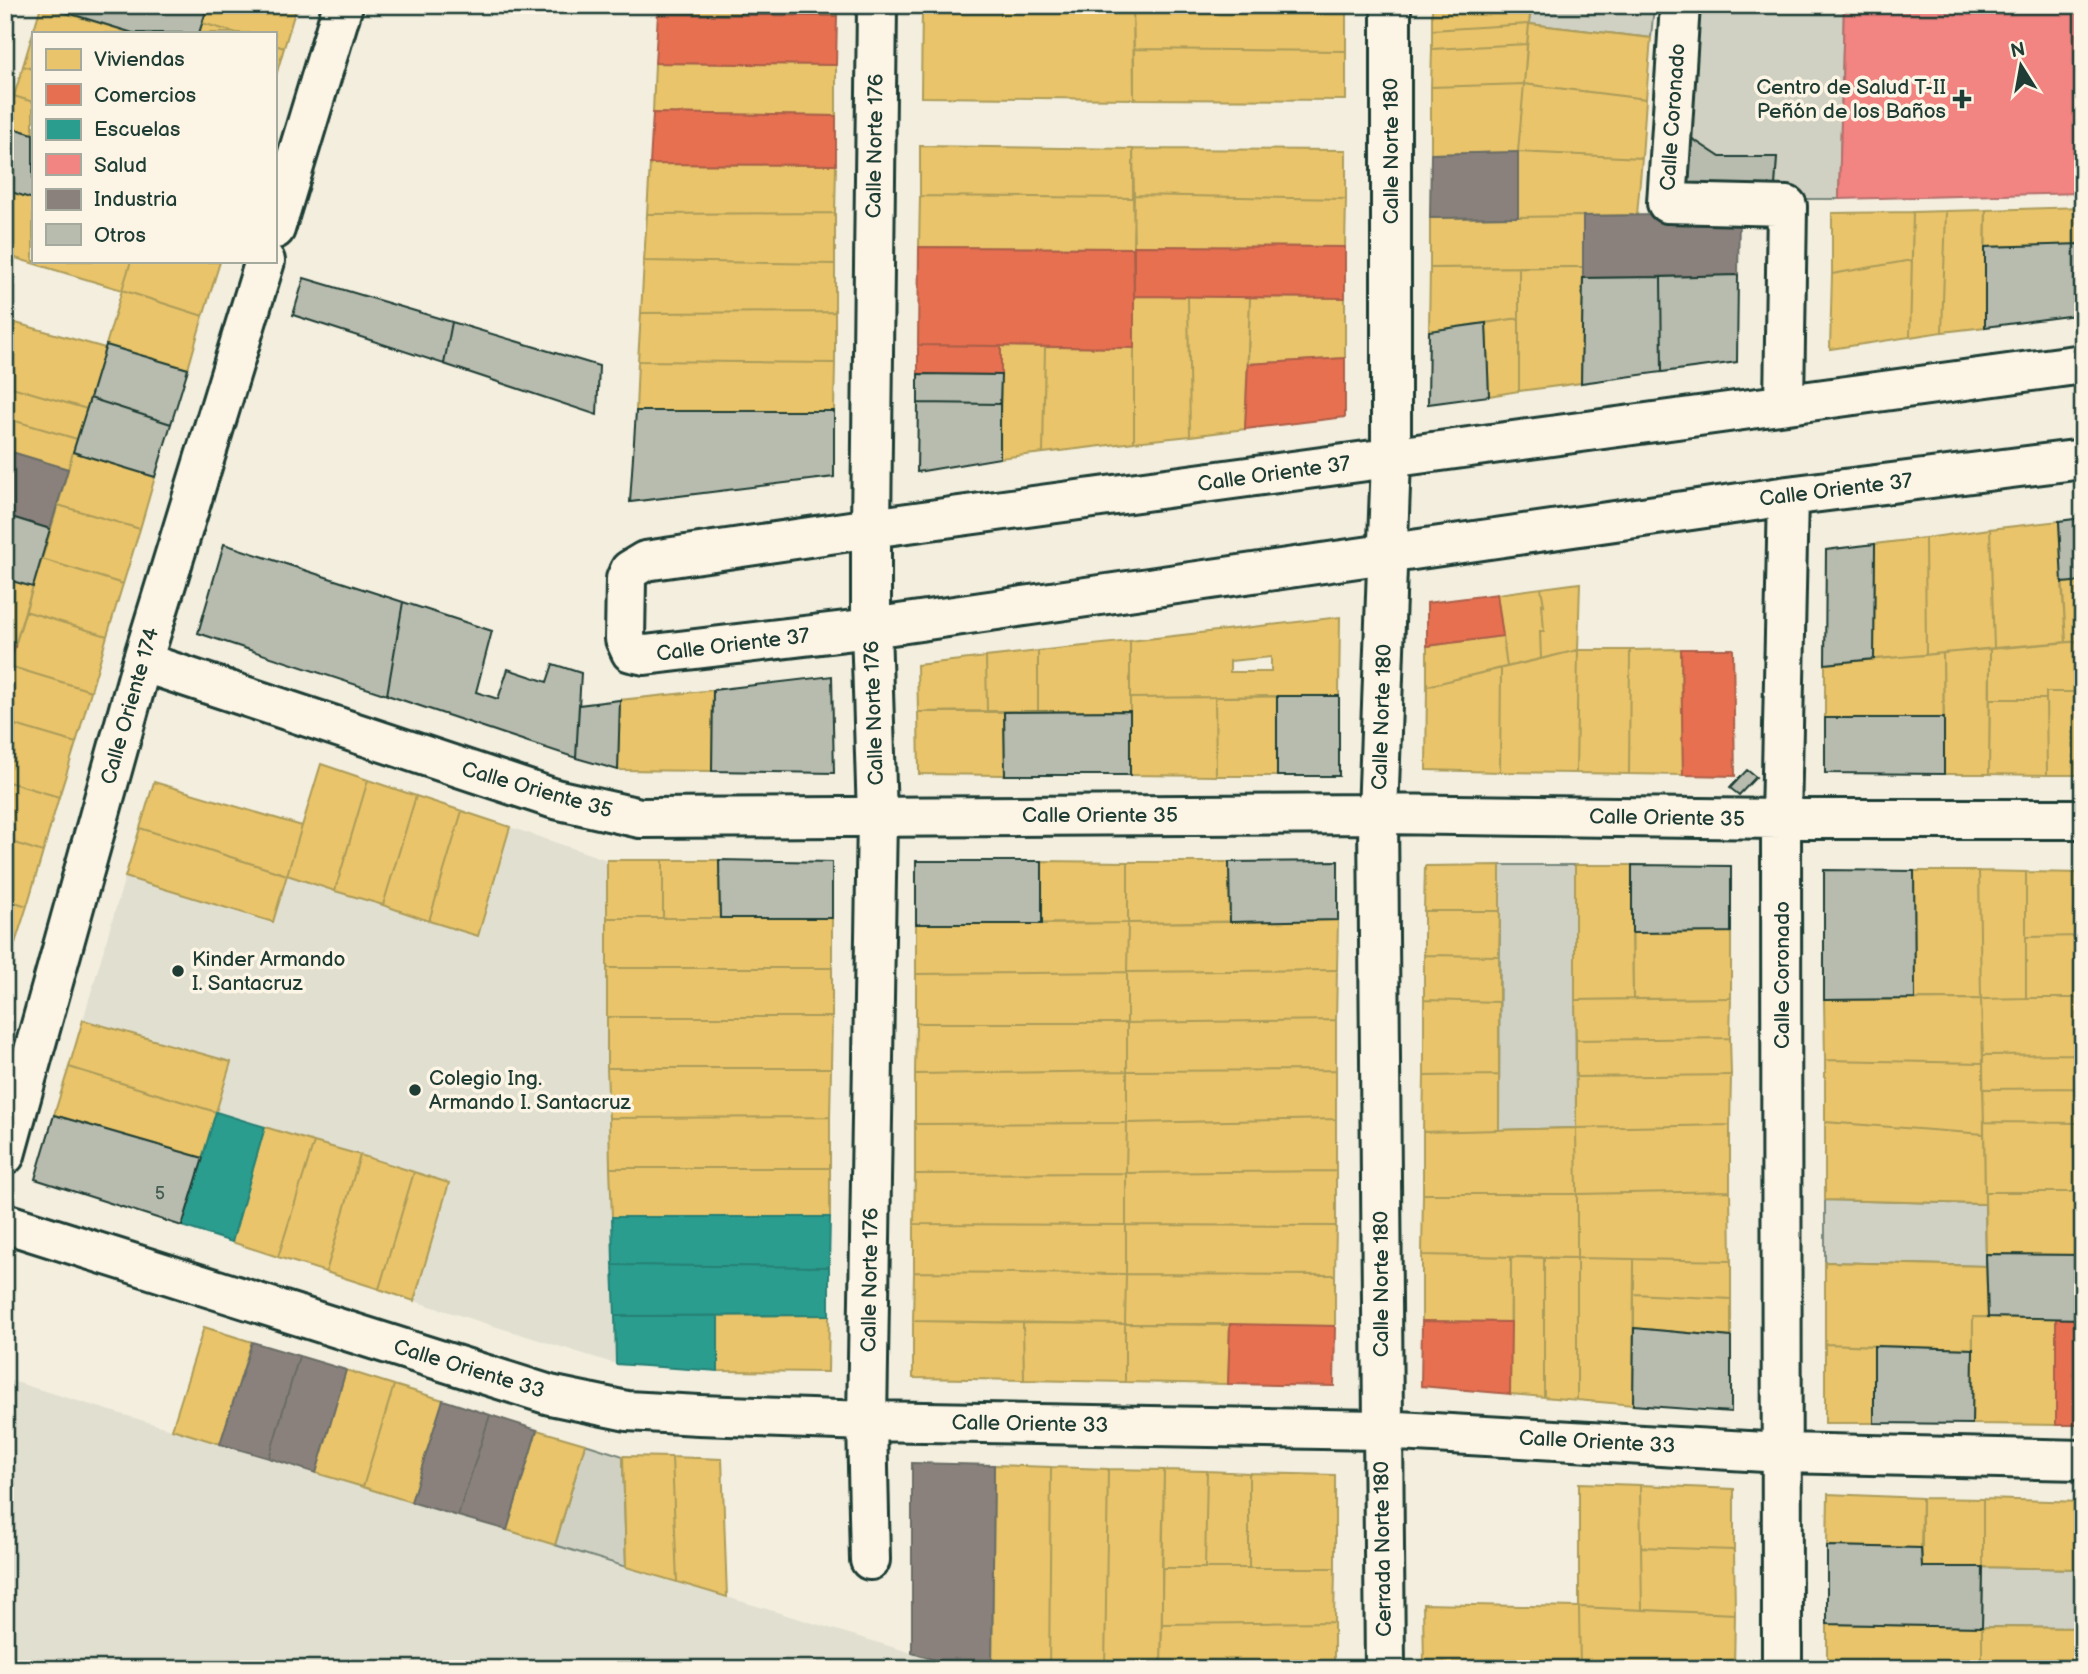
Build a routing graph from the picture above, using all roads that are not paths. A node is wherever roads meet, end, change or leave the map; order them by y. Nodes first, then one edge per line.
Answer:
1 (343, 5) edge
2 (877, 5) edge
3 (1391, 5) edge
4 (1680, 5) edge
5 (276, 226) edge
6 (265, 262) edge
7 (2083, 364) edge
8 (1784, 404) junction
9 (1391, 459) junction
10 (2083, 459) edge
11 (1788, 496) junction
12 (871, 528) junction
13 (1389, 553) junction
14 (871, 628) junction
15 (142, 662) junction
16 (1378, 814) junction
17 (877, 817) junction
18 (1781, 819) junction
19 (2083, 819) edge
20 (5, 1155) edge
21 (5, 1223) edge
22 (867, 1421) junction
23 (1381, 1430) junction
24 (1783, 1453) junction
25 (2083, 1460) edge
26 (870, 1560) dead end
27 (1385, 1669) edge
28 (1782, 1669) edge

1 - 5 street
2 - 12 street, Calle Norte 176
3 - 9 street, Calle Norte 180
4 - 8 street, Calle Coronado
6 - 15 street, Calle Oriente 174
7 - 8 street, Calle Oriente 37
8 - 9 street, Calle Oriente 37
9 - 12 street, Calle Oriente 37
9 - 13 street, Calle Norte 180
10 - 11 street, Calle Oriente 37
11 - 13 street, Calle Oriente 37
11 - 18 street, Calle Coronado
12 - 14 street, Calle Norte 176
12 - 14 street, Calle Oriente 37
13 - 14 street, Calle Oriente 37
13 - 16 street, Calle Norte 180
14 - 17 street, Calle Norte 176
15 - 17 street, Calle Oriente 35
15 - 20 street, Calle Oriente 174
16 - 17 street, Calle Oriente 35
16 - 18 street, Calle Oriente 35
16 - 23 street, Calle Norte 180
17 - 22 street, Calle Norte 176
18 - 19 street, Calle Oriente 35
18 - 24 street, Calle Coronado
21 - 22 street, Calle Oriente 33
22 - 23 street, Calle Oriente 33
22 - 26 street, Calle Norte 176
23 - 24 street, Calle Oriente 33
23 - 27 street, Cerrada Norte 180
24 - 25 street, Calle Oriente 33
24 - 28 street, Calle Coronado

